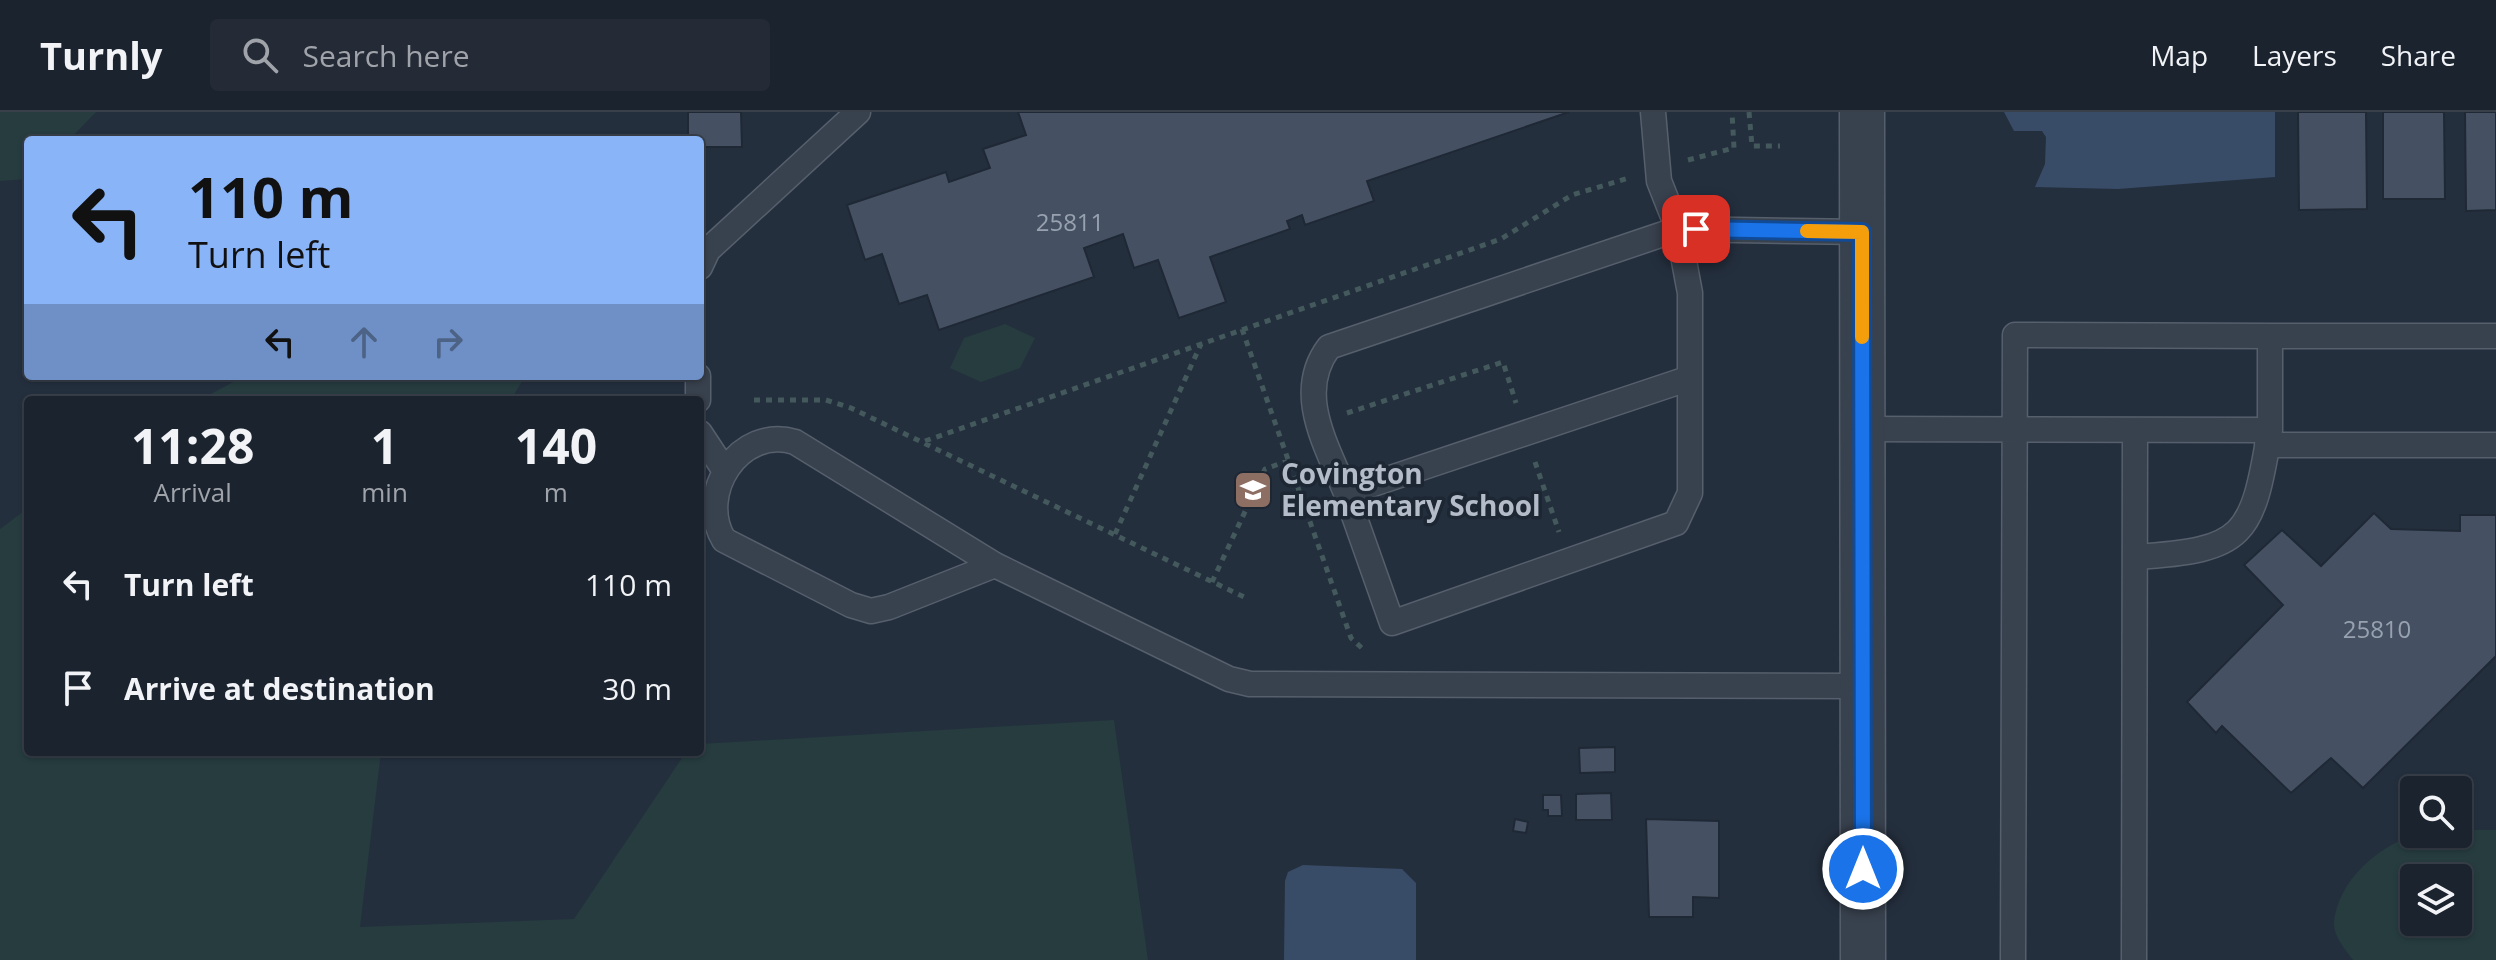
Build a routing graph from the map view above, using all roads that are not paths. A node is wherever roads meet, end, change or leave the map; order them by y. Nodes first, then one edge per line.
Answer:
1 (858, 112) edge
2 (1653, 112) edge
3 (1862, 112) edge
4 (1678, 229) junction
5 (1862, 232) junction
6 (704, 258) edge
7 (2270, 336) junction
8 (2496, 336) edge
9 (1690, 378) junction
10 (1862, 429) junction
11 (2014, 430) junction
12 (2135, 430) junction
13 (2269, 438) junction
14 (704, 439) edge
15 (2496, 445) edge
16 (725, 471) junction
17 (1346, 493) junction
18 (2135, 557) junction
19 (995, 565) junction
20 (1862, 686) junction
21 (1863, 960) edge
22 (2013, 960) edge
23 (2134, 960) edge

1 - 6 lane
2 - 4 lane
3 - 5 street
4 - 5 lane
4 - 9 lane
4 - 17 lane
5 - 10 street
7 - 8 lane
7 - 11 lane
7 - 13 lane
9 - 17 lane
9 - 17 lane
10 - 11 lane
10 - 20 street
11 - 12 lane
11 - 22 lane
12 - 13 lane
12 - 18 lane
13 - 15 lane
13 - 18 lane
14 - 16 lane
16 - 19 lane
16 - 19 lane
18 - 23 lane
19 - 20 lane
20 - 21 street

